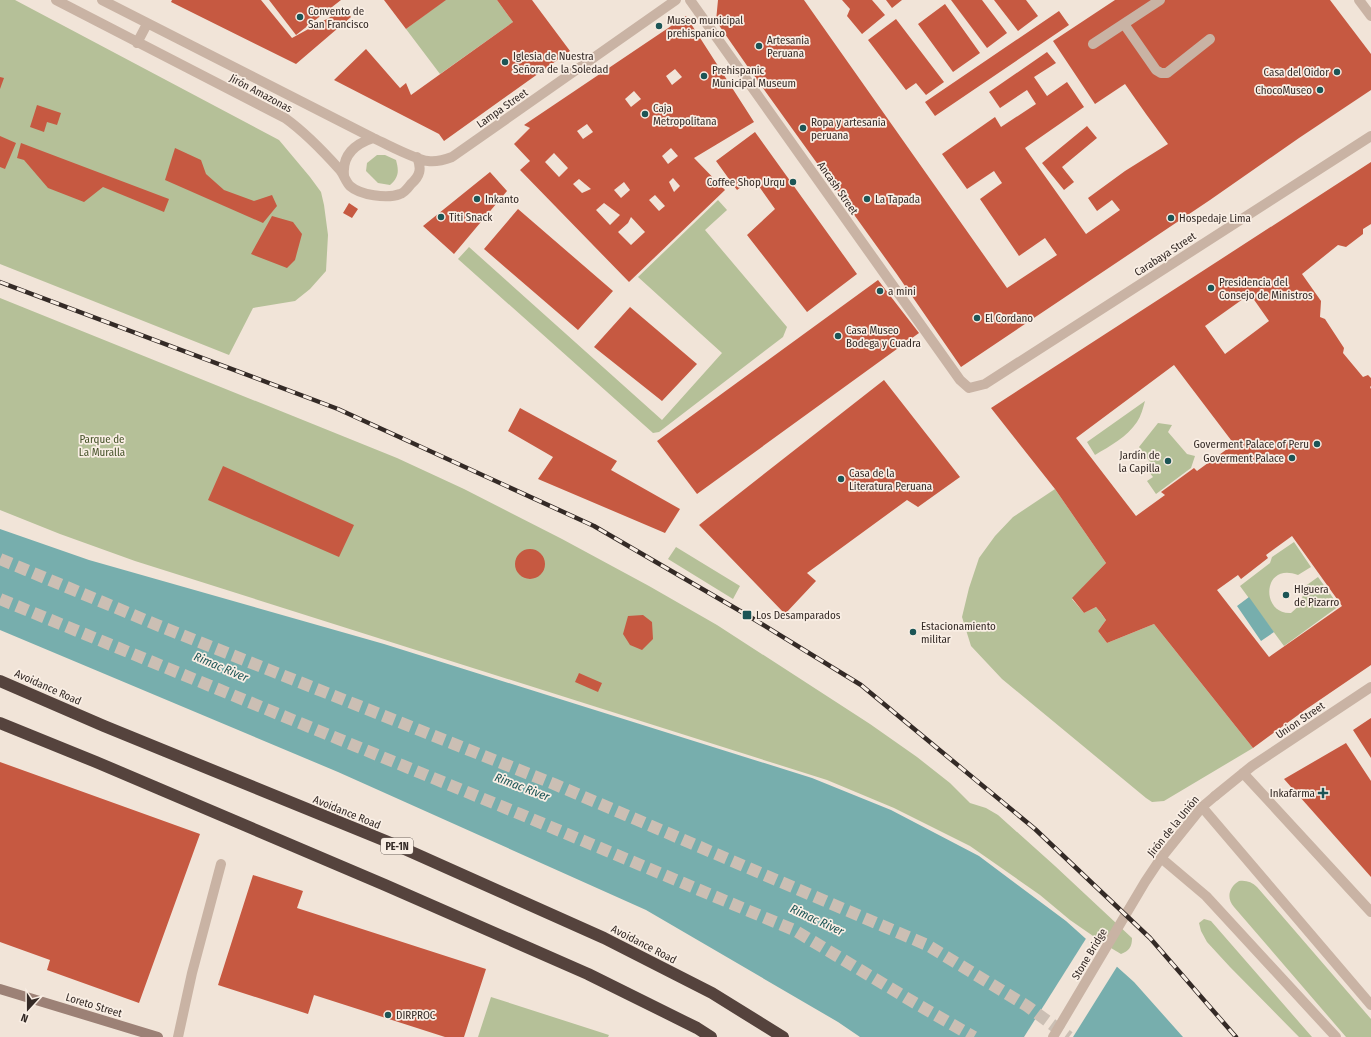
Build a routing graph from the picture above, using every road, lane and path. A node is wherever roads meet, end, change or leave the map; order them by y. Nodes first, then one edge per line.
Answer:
1 (56, 0) edge
2 (102, 0) edge
3 (676, 0) edge
4 (690, 0) edge
5 (1160, 0) edge
6 (1359, 0) edge
7 (1371, 16) edge
8 (147, 24) junction
9 (1124, 24) junction
10 (1210, 39) dead end
11 (137, 43) junction
12 (1093, 44) dead end
13 (1371, 136) edge
14 (373, 138) junction
15 (417, 157) junction
16 (452, 157) joint
17 (344, 175) junction
18 (969, 388) joint
19 (0, 681) edge
20 (1371, 687) edge
21 (0, 723) edge
22 (1243, 773) junction
23 (1202, 807) junction
24 (1161, 858) junction
25 (221, 864) dead end
26 (1145, 882) joint
27 (1371, 912) edge
28 (0, 989) edge
29 (1371, 1005) edge
30 (158, 1037) edge
31 (178, 1037) edge
32 (711, 1037) edge
33 (783, 1037) edge
34 (1053, 1037) edge
35 (1336, 1037) edge

1 - 11 street, Jirón Amazonas
2 - 8 street, Jirón Amazonas
3 - 16 street, Lampa Street
4 - 18 street, Ancash Street
5 - 9 street
6 - 7 street
8 - 11 street
8 - 14 street, Jirón Amazonas
9 - 10 street
9 - 12 street
11 - 17 street, Jirón Amazonas
13 - 18 street, Carabaya Street
14 - 15 street, Jirón Amazonas
14 - 17 street
15 - 16 street, Jirón Amazonas
15 - 17 street, Jirón Amazonas
19 - 33 highway, Avoidance Road / PE-1N
20 - 22 street, Union Street
21 - 32 highway
22 - 23 street, Jirón de la Unión
22 - 27 street
23 - 24 street, Jirón de la Unión
23 - 29 street
24 - 26 street, Jirón de la Unión
24 - 35 street
25 - 31 street
26 - 34 street, Stone Bridge
28 - 30 main road, Loreto Street

